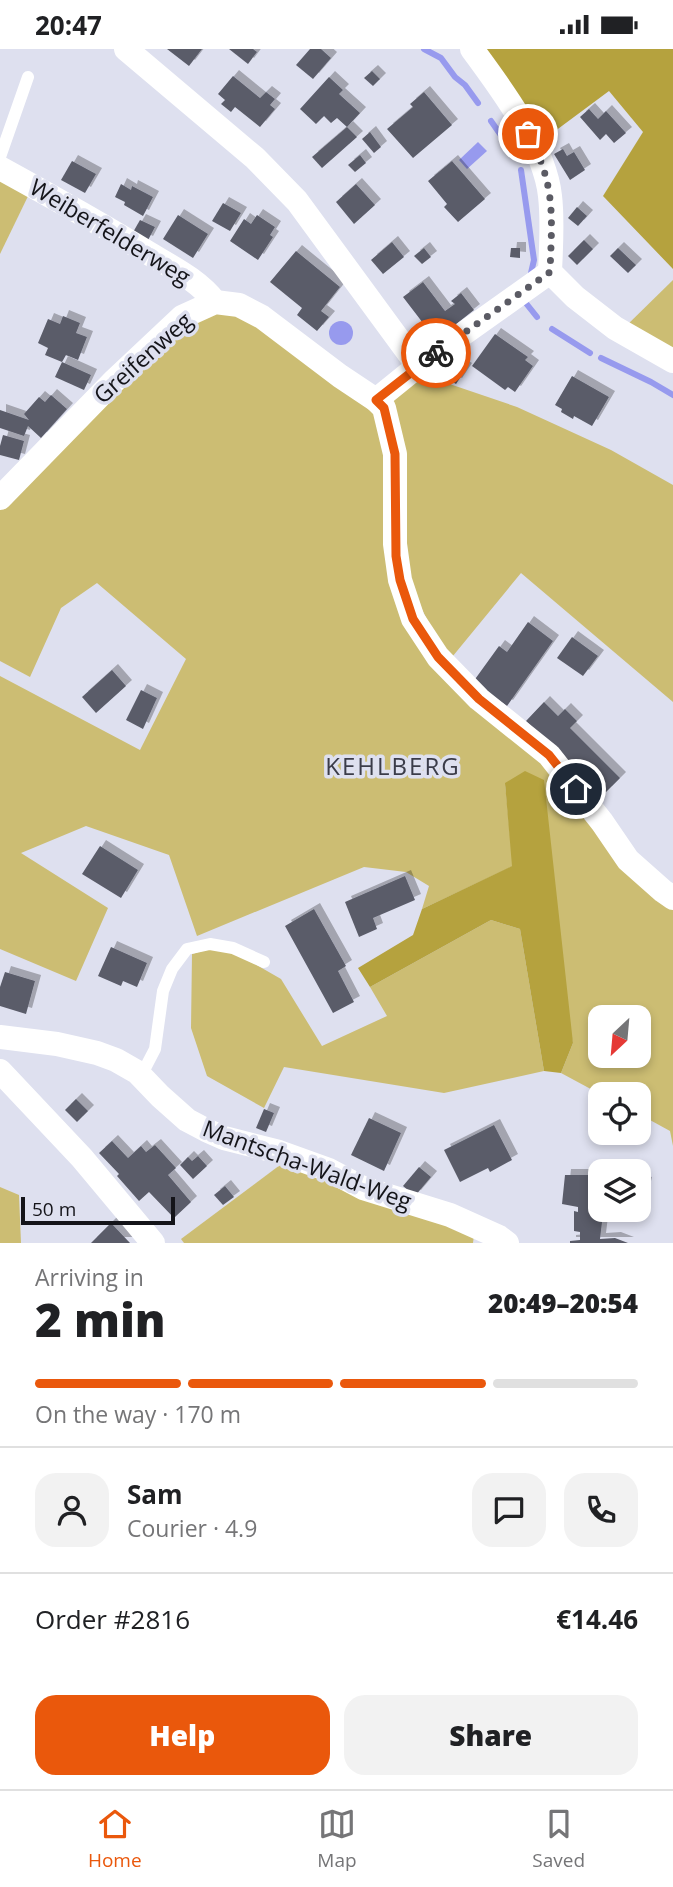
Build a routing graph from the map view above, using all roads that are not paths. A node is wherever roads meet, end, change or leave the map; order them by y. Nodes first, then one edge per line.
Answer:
1 (126, 49) edge
2 (472, 49) edge
3 (28, 77) dead end
4 (0, 157) edge
5 (0, 169) edge
6 (550, 272) junction
7 (215, 302) junction
8 (673, 361) edge
9 (418, 366) junction
10 (376, 400) junction
11 (0, 498) edge
12 (673, 898) edge
13 (264, 962) dead end
14 (0, 1037) edge
15 (0, 1071) edge
16 (141, 1076) junction
17 (153, 1243) edge
18 (507, 1243) edge

1 - 9 street
2 - 6 street
3 - 4 lane
5 - 7 street, Weiberfelderweg
6 - 8 street
6 - 9 street
7 - 10 street, Greifenweg
7 - 11 street, Greifenweg
9 - 10 street
10 - 12 street
13 - 16 lane
14 - 16 street, Mantscha-Wald-Weg
15 - 17 street
16 - 18 street, Mantscha-Wald-Weg

